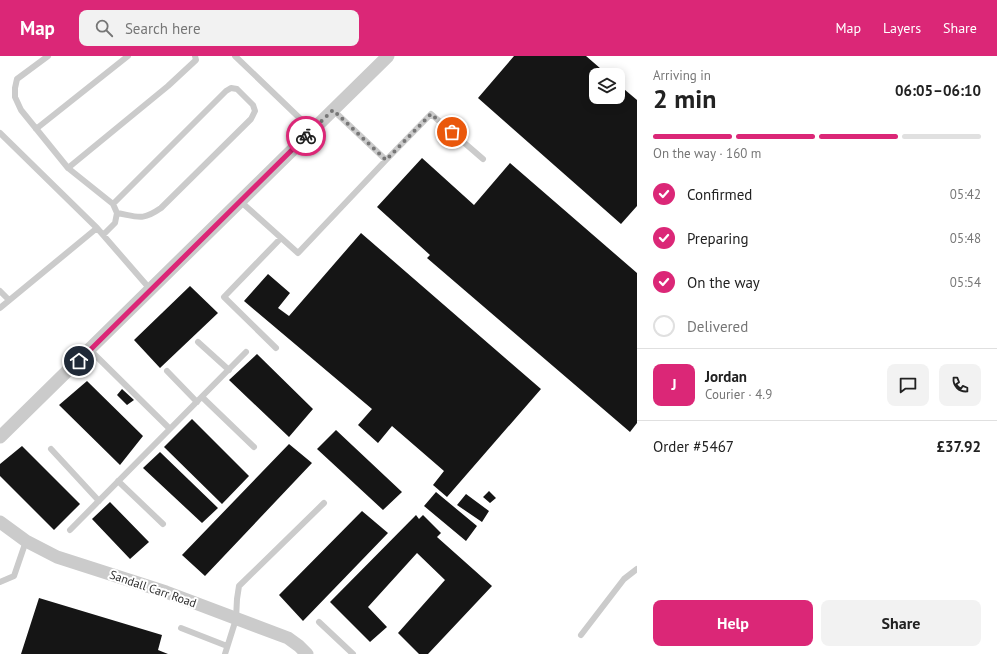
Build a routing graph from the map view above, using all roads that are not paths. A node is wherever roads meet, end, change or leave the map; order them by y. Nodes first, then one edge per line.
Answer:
1 (48, 56) edge
2 (128, 56) edge
3 (195, 56) edge
4 (235, 56) edge
5 (382, 58) edge
6 (333, 110) junction
7 (36, 129) junction
8 (312, 130) junction
9 (0, 133) edge
10 (386, 160) junction
11 (483, 160) dead end
12 (68, 168) junction
13 (240, 201) junction
14 (113, 204) junction
15 (117, 213) junction
16 (97, 228) junction
17 (103, 235) junction
18 (281, 238) junction
19 (150, 289) junction
20 (0, 291) edge
21 (9, 300) junction
22 (0, 308) edge
23 (198, 342) dead end
24 (276, 348) dead end
25 (90, 350) junction
26 (246, 352) dead end
27 (229, 370) junction
28 (167, 371) dead end
29 (200, 399) junction
30 (170, 429) junction
31 (0, 437) edge
32 (254, 447) dead end
33 (51, 449) dead end
34 (118, 482) junction
35 (99, 501) junction
36 (324, 503) dead end
37 (0, 522) edge
38 (163, 524) dead end
39 (70, 530) dead end
40 (26, 540) junction
41 (637, 569) edge
42 (0, 582) edge
43 (236, 619) junction
44 (319, 622) dead end
45 (181, 628) dead end
46 (581, 635) dead end
47 (227, 646) junction
48 (224, 654) edge
49 (307, 654) edge
50 (353, 654) edge

1 - 7 lane
2 - 7 lane
3 - 12 lane
4 - 8 lane
5 - 6 street
6 - 8 street
6 - 10 lane
7 - 12 lane
8 - 13 street
9 - 16 lane
10 - 11 lane
10 - 18 lane
12 - 14 lane
13 - 18 lane
13 - 19 street
14 - 15 lane
14 - 15 lane
15 - 17 lane
16 - 17 lane
16 - 21 lane
17 - 19 lane
18 - 24 lane
19 - 25 street
20 - 21 lane
21 - 22 lane
23 - 27 lane
25 - 30 lane
25 - 31 street
26 - 27 lane
27 - 29 lane
28 - 29 lane
29 - 30 lane
29 - 32 lane
30 - 34 lane
33 - 35 lane
34 - 35 lane
34 - 38 lane
35 - 39 lane
36 - 43 lane
37 - 40 street, Sandall Carr Road
40 - 42 lane
40 - 43 street, Sandall Carr Road
41 - 46 lane
43 - 47 lane
43 - 49 street, Sandall Carr Road
44 - 50 lane
45 - 47 lane
47 - 48 lane

